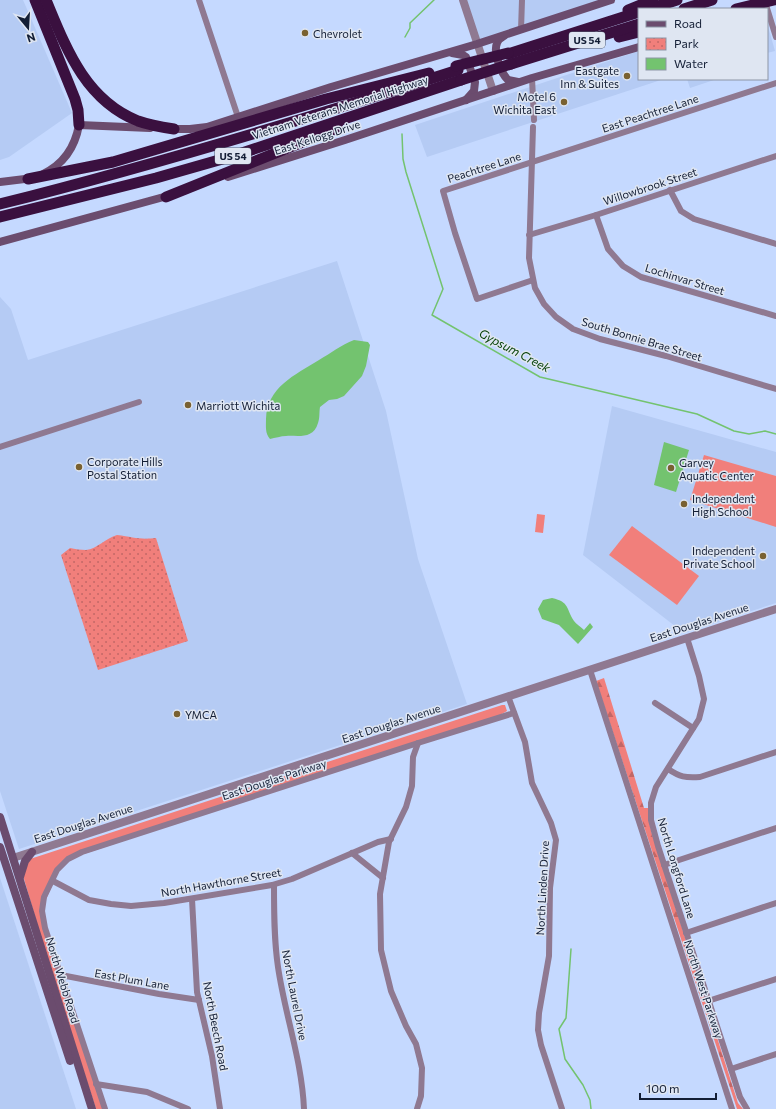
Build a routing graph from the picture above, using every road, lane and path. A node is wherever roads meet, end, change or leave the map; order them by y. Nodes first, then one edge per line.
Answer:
1 (35, 0) edge
2 (46, 0) edge
3 (199, 0) edge
4 (463, 0) edge
5 (522, 0) edge
6 (611, 0) edge
7 (653, 0) edge
8 (677, 0) edge
9 (712, 0) edge
10 (772, 2) edge
11 (652, 8) edge
12 (687, 8) edge
13 (741, 8) edge
14 (757, 8) edge
15 (638, 12) edge
16 (638, 24) edge
17 (521, 30) junction
18 (638, 32) edge
19 (506, 34) junction
20 (776, 37) edge
21 (553, 40) junction
22 (477, 44) junction
23 (638, 47) edge
24 (450, 52) junction
25 (509, 57) junction
26 (534, 57) junction
27 (459, 72) junction
28 (532, 78) junction
29 (523, 82) junction
30 (776, 83) edge
31 (445, 86) junction
32 (493, 92) junction
33 (466, 100) junction
34 (238, 117) junction
35 (534, 120) dead end
36 (79, 125) junction
37 (533, 127) dead end
38 (174, 129) junction
39 (776, 156) edge
40 (531, 162) junction
41 (28, 179) junction
42 (0, 182) edge
43 (670, 190) junction
44 (166, 197) junction
45 (0, 204) edge
46 (596, 215) junction
47 (0, 217) edge
48 (529, 235) junction
49 (0, 242) edge
50 (776, 244) edge
51 (533, 280) junction
52 (776, 316) edge
53 (776, 389) edge
54 (139, 402) dead end
55 (0, 447) edge
56 (776, 609) edge
57 (687, 638) junction
58 (590, 670) junction
59 (508, 696) junction
60 (655, 703) dead end
61 (514, 713) junction
62 (693, 728) junction
63 (418, 743) junction
64 (776, 752) edge
65 (668, 769) junction
66 (0, 817) edge
67 (776, 828) edge
68 (391, 839) junction
69 (0, 847) edge
70 (32, 852) junction
71 (352, 853) junction
72 (14, 858) junction
73 (664, 865) junction
74 (7, 870) junction
75 (383, 878) junction
76 (20, 880) junction
77 (52, 881) junction
78 (274, 885) junction
79 (192, 899) junction
80 (776, 903) edge
81 (686, 933) junction
82 (60, 975) junction
83 (776, 979) edge
84 (199, 1000) junction
85 (708, 1001) junction
86 (776, 1054) edge
87 (731, 1069) junction
88 (96, 1084) junction
89 (86, 1109) edge
90 (92, 1109) edge
91 (104, 1109) edge
92 (188, 1109) edge
93 (220, 1109) edge
94 (304, 1109) edge
95 (417, 1109) edge
96 (562, 1109) edge
97 (732, 1109) edge
98 (747, 1109) edge

1 - 36 highway
2 - 38 highway
3 - 34 street
4 - 22 street
5 - 17 street
6 - 17 main road
7 - 21 highway
8 - 11 highway
9 - 12 highway
10 - 13 highway
10 - 14 main road
10 - 20 street
15 - 21 highway, Vietnam Veterans Memorial Highway / US 54
16 - 26 highway, Vietnam Veterans Memorial Highway / US 54
17 - 19 main road
18 - 26 highway
19 - 22 main road
19 - 29 main road
21 - 25 highway, Vietnam Veterans Memorial Highway / US 54
22 - 24 main road
22 - 32 street
23 - 28 main road, East Kellogg Drive
24 - 33 main road
24 - 34 main road
25 - 26 highway, Vietnam Veterans Memorial Highway / US 54
25 - 27 highway, Vietnam Veterans Memorial Highway / US 54, bridge
27 - 31 highway, Vietnam Veterans Memorial Highway / US 54
27 - 41 highway
27 - 45 highway, Vietnam Veterans Memorial Highway / US 54
28 - 29 main road, East Kellogg Drive
28 - 35 street
29 - 32 main road, East Kellogg Drive
30 - 40 street, East Peachtree Lane
31 - 44 highway
31 - 47 highway, Vietnam Veterans Memorial Highway / US 54
32 - 33 main road, East Kellogg Drive
33 - 44 main road, East Kellogg Drive
34 - 38 main road
36 - 38 main road
36 - 41 main road
37 - 40 street, South Bonnie Brae Street
39 - 43 street, Willowbrook Street
40 - 48 street, South Bonnie Brae Street
40 - 51 street, Peachtree Lane
41 - 42 main road
43 - 46 street, Willowbrook Street
43 - 50 street
44 - 49 main road, East Kellogg Drive
46 - 48 street, Willowbrook Street
46 - 52 street, Lochinvar Street
48 - 51 street, South Bonnie Brae Street
51 - 53 street, South Bonnie Brae Street
54 - 55 street
56 - 57 street, East Douglas Avenue
57 - 58 street, East Douglas Avenue
57 - 62 street, North Longford Lane
58 - 59 street, East Douglas Avenue
58 - 97 street, North West Parkway
59 - 61 street, North Linden Drive
59 - 70 street, East Douglas Avenue
60 - 62 street
61 - 63 street, East Douglas Parkway
61 - 96 street, North Linden Drive
62 - 65 street, North Longford Lane
63 - 68 street
63 - 77 street, East Douglas Parkway
64 - 65 street
65 - 73 street, North Longford Lane
66 - 72 main road, North Webb Road
67 - 73 street
68 - 71 street, North Hawthorne Street
68 - 75 street
69 - 72 main road
69 - 74 main road, North Webb Road
70 - 72 street, East Douglas Avenue
70 - 76 main road
71 - 75 street
71 - 78 street, North Hawthorne Street
72 - 74 main road
72 - 76 main road, North Webb Road
73 - 81 street, North Longford Lane
74 - 89 main road, North Webb Road
75 - 95 street
76 - 90 main road, North Webb Road
77 - 79 street, North Hawthorne Street
77 - 82 street, East Douglas Parkway
78 - 79 street, North Hawthorne Street
78 - 94 street, North Laurel Drive
79 - 84 street, North Beech Road
80 - 81 street
81 - 85 street, North Longford Lane
82 - 84 street, East Plum Lane
82 - 88 street, East Douglas Parkway
83 - 85 street
84 - 93 street, North Beech Road
85 - 87 street, North Longford Lane
86 - 87 street
87 - 98 street, North Longford Lane
88 - 91 street, East Douglas Parkway
88 - 92 street

